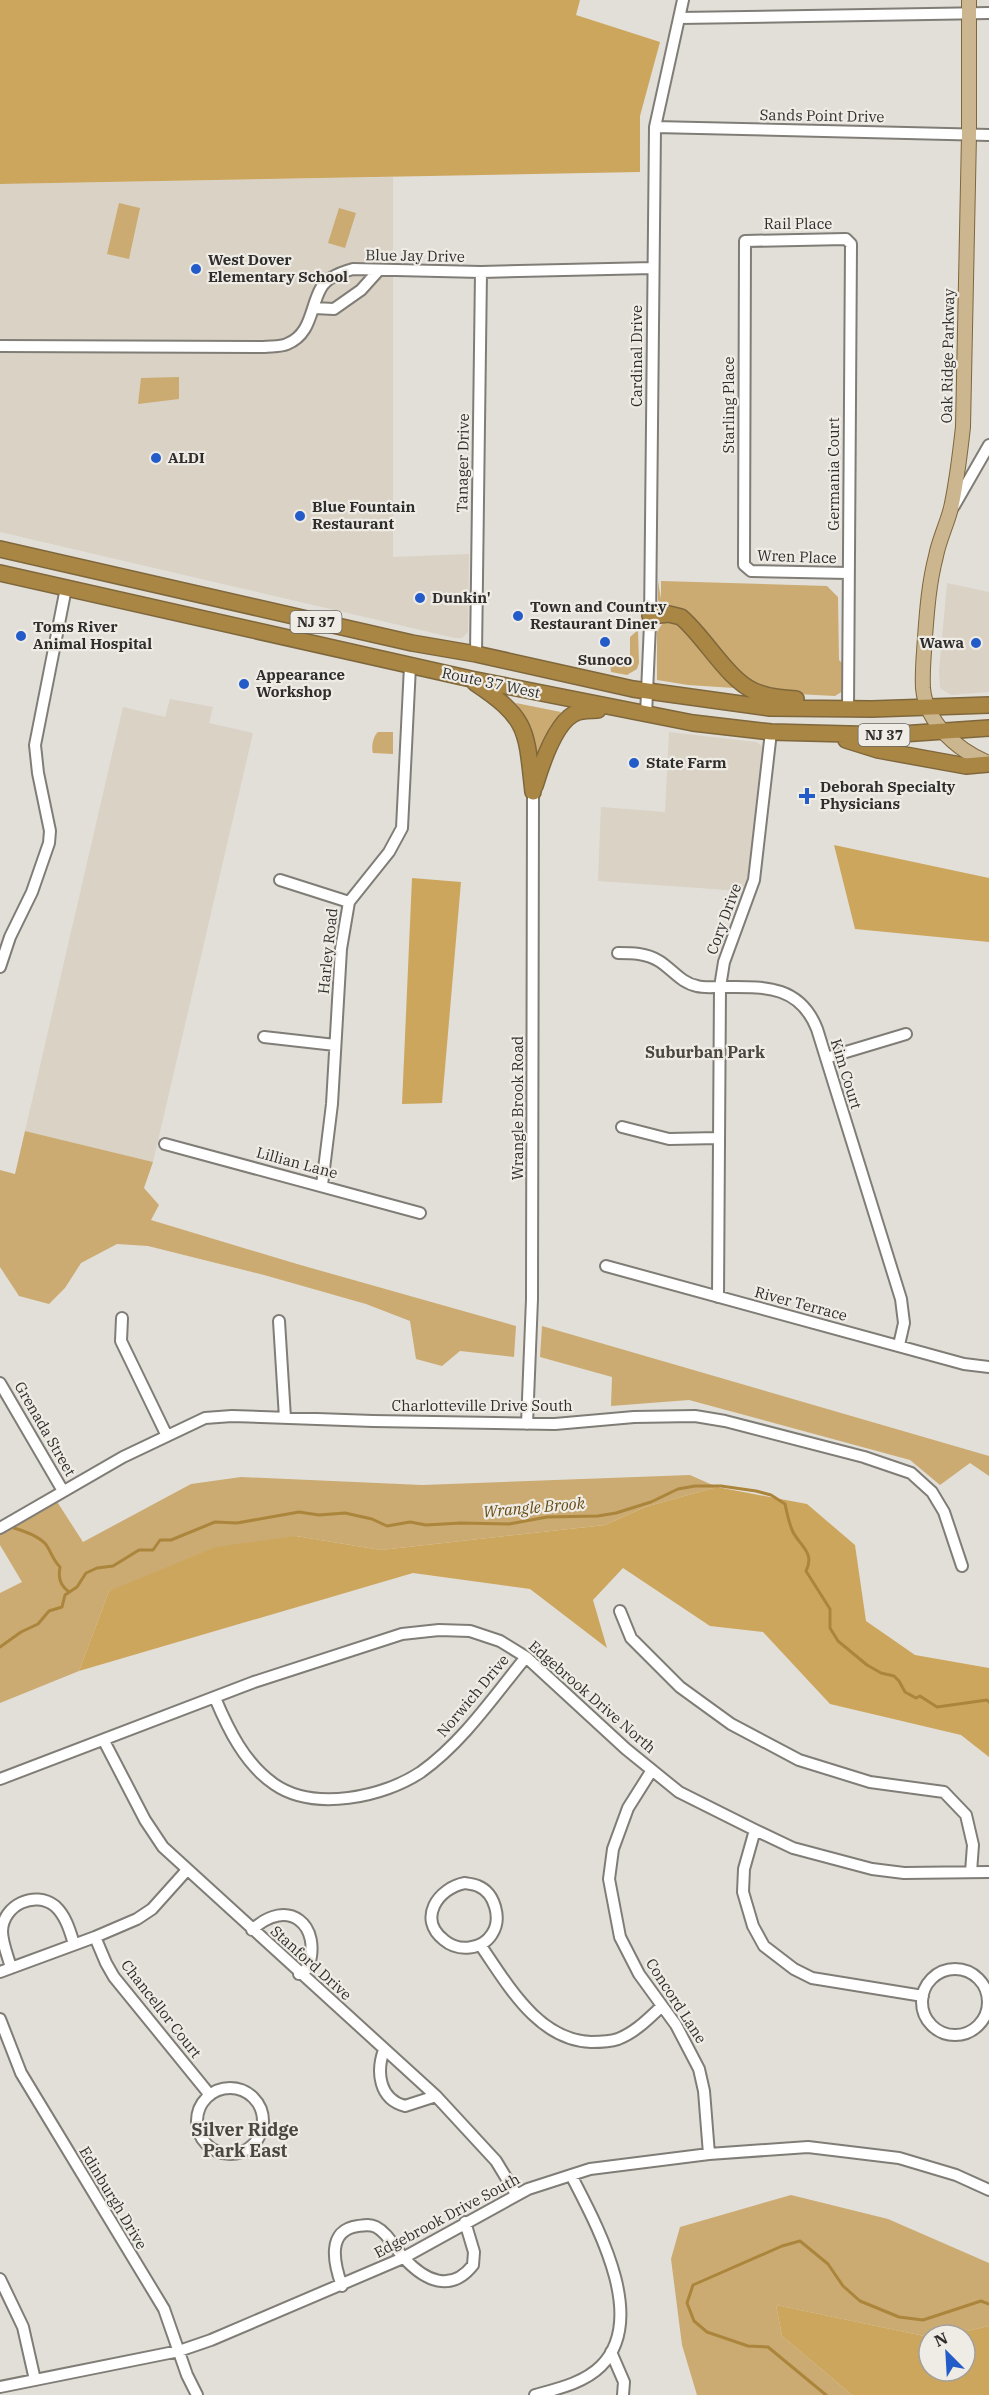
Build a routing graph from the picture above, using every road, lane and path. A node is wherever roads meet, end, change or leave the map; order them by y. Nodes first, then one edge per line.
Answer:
1 (683, 0) edge
2 (969, 7) edge
3 (989, 13) edge
4 (679, 18) junction
5 (655, 127) junction
6 (969, 135) junction
7 (989, 135) edge
8 (850, 240) joint
9 (745, 241) joint
10 (652, 268) junction
11 (379, 270) junction
12 (481, 272) junction
13 (314, 308) junction
14 (0, 346) edge
15 (989, 445) edge
16 (950, 511) junction
17 (0, 549) edge
18 (746, 568) joint
19 (0, 573) edge
20 (848, 573) junction
21 (66, 588) junction
22 (650, 616) junction
23 (476, 654) junction
24 (410, 666) junction
25 (471, 679) junction
26 (648, 692) junction
27 (989, 705) edge
28 (613, 708) junction
29 (844, 709) junction
30 (929, 709) junction
31 (646, 715) junction
32 (989, 728) edge
33 (943, 731) junction
34 (771, 732) junction
35 (826, 734) junction
36 (989, 763) edge
37 (533, 792) junction
38 (280, 880) dead end
39 (349, 902) junction
40 (618, 953) dead end
41 (0, 967) edge
42 (720, 987) junction
43 (906, 1034) dead end
44 (264, 1037) dead end
45 (335, 1045) junction
46 (826, 1058) junction
47 (622, 1127) dead end
48 (719, 1138) junction
49 (165, 1144) dead end
50 (322, 1185) junction
51 (420, 1213) dead end
52 (606, 1266) dead end
53 (718, 1298) junction
54 (122, 1318) dead end
55 (279, 1321) dead end
56 (899, 1345) junction
57 (989, 1367) edge
58 (0, 1383) edge
59 (285, 1418) junction
60 (527, 1424) junction
61 (167, 1436) junction
62 (63, 1491) junction
63 (0, 1528) edge
64 (962, 1566) dead end
65 (620, 1611) dead end
66 (526, 1657) junction
67 (215, 1698) junction
68 (104, 1742) junction
69 (652, 1770) junction
70 (0, 1779) edge
71 (755, 1830) junction
72 (187, 1870) junction
73 (971, 1872) junction
74 (989, 1872) edge
75 (252, 1929) junction
76 (96, 1937) junction
77 (74, 1944) junction
78 (481, 1946) junction
79 (5, 1970) edge
80 (299, 1974) junction
81 (923, 1996) junction
82 (662, 2006) junction
83 (0, 2019) edge
84 (384, 2050) junction
85 (210, 2095) junction
86 (436, 2096) junction
87 (709, 2154) junction
88 (571, 2175) junction
89 (989, 2190) edge
90 (516, 2194) junction
91 (465, 2222) junction
92 (403, 2258) junction
93 (0, 2279) edge
94 (342, 2286) junction
95 (179, 2351) junction
96 (611, 2352) junction
97 (35, 2380) junction
98 (0, 2387) edge
99 (561, 2391) edge
100 (196, 2395) edge
101 (535, 2395) edge
102 (623, 2395) edge

1 - 4 street, Cardinal Drive
2 - 3 street
2 - 4 street
2 - 6 main road, Oak Ridge Parkway
4 - 5 street, Cardinal Drive
5 - 6 street, Sands Point Drive
5 - 10 street, Cardinal Drive
6 - 7 street, Sands Point Drive
6 - 16 main road, Oak Ridge Parkway
8 - 9 street, Rail Place
8 - 20 street, Germania Court
9 - 18 street, Starling Place
10 - 12 street, Blue Jay Drive
10 - 22 street, Cardinal Drive
11 - 12 street, Blue Jay Drive
11 - 13 street
11 - 13 street, Blue Jay Drive
12 - 23 street, Tanager Drive
13 - 14 street, Blue Jay Drive
15 - 16 street
16 - 30 main road, Oak Ridge Parkway
17 - 23 highway, Route 37 West / NJ 37
18 - 20 street, Wren Place
19 - 21 highway, Route 37 West / NJ 37
20 - 29 street, Germania Court
21 - 24 highway, Route 37 West / NJ 37
21 - 41 street
22 - 26 street, Cardinal Drive
22 - 29 highway
23 - 26 highway, Route 37 West / NJ 37
24 - 25 highway, Route 37 West / NJ 37
24 - 39 street, Harley Road
25 - 28 highway, Route 37 West / NJ 37
25 - 37 highway
26 - 29 highway, Route 37 West / NJ 37
26 - 31 street, Cardinal Drive
27 - 30 highway, Route 37 West / NJ 37
28 - 31 highway, Route 37 West / NJ 37
28 - 37 highway
29 - 30 highway, Route 37 West / NJ 37
30 - 33 main road
31 - 34 highway, Route 37 West / NJ 37
32 - 33 highway, Route 37 West / NJ 37
33 - 35 highway, Route 37 West / NJ 37
33 - 36 main road
34 - 35 highway, Route 37 West / NJ 37
34 - 42 street, Cory Drive
35 - 36 highway
37 - 60 street, Wrangle Brook Road
38 - 39 street
39 - 45 street, Harley Road
40 - 42 street, Kim Court
42 - 46 street, Kim Court
42 - 48 street, Cory Drive
43 - 46 street
44 - 45 street
45 - 50 street, Harley Road
46 - 56 street, Kim Court
47 - 48 street
48 - 53 street, Cory Drive
49 - 50 street, Lillian Lane
50 - 51 street, Lillian Lane
52 - 53 street, River Terrace
53 - 56 street, River Terrace
54 - 61 street
55 - 59 street
56 - 57 street, River Terrace
58 - 62 street, Grenada Street
59 - 60 street, Charlotteville Drive South
59 - 61 street, Charlotteville Drive South
60 - 64 street, Charlotteville Drive South
61 - 62 street, Charlotteville Drive South
62 - 63 street, Charlotteville Drive South
65 - 73 street
66 - 67 street, Edgebrook Drive North
66 - 67 street, Norwich Drive
66 - 69 street, Edgebrook Drive North
67 - 68 street, Edgebrook Drive North
68 - 70 street, Edgebrook Drive North
68 - 72 street, Stanford Drive
69 - 71 street, Edgebrook Drive North
69 - 82 street, Concord Lane
71 - 73 street, Edgebrook Drive North
71 - 81 street
72 - 75 street, Stanford Drive
72 - 76 street
73 - 74 street, Edgebrook Drive North
75 - 80 street, Stanford Drive
75 - 80 street
76 - 77 street
76 - 85 street, Chancellor Court
77 - 79 street
77 - 79 street
78 - 78 street
78 - 82 street
80 - 84 street, Stanford Drive
81 - 81 street
82 - 87 street, Concord Lane
83 - 95 street, Edinburgh Drive
84 - 86 street, Stanford Drive
84 - 86 street
85 - 85 street
86 - 90 street, Stanford Drive
87 - 88 street, Edgebrook Drive South
87 - 89 street, Edgebrook Drive South
88 - 90 street, Edgebrook Drive South
88 - 96 street
90 - 91 street, Edgebrook Drive South
91 - 92 street, Edgebrook Drive South
91 - 92 street
92 - 94 street, Edgebrook Drive South
92 - 94 street
93 - 97 street
94 - 95 street, Edgebrook Drive South
95 - 97 street, Edgebrook Drive South
95 - 100 street, Edinburgh Drive
96 - 99 street
96 - 102 street
97 - 98 street, Edgebrook Drive South
99 - 101 street

